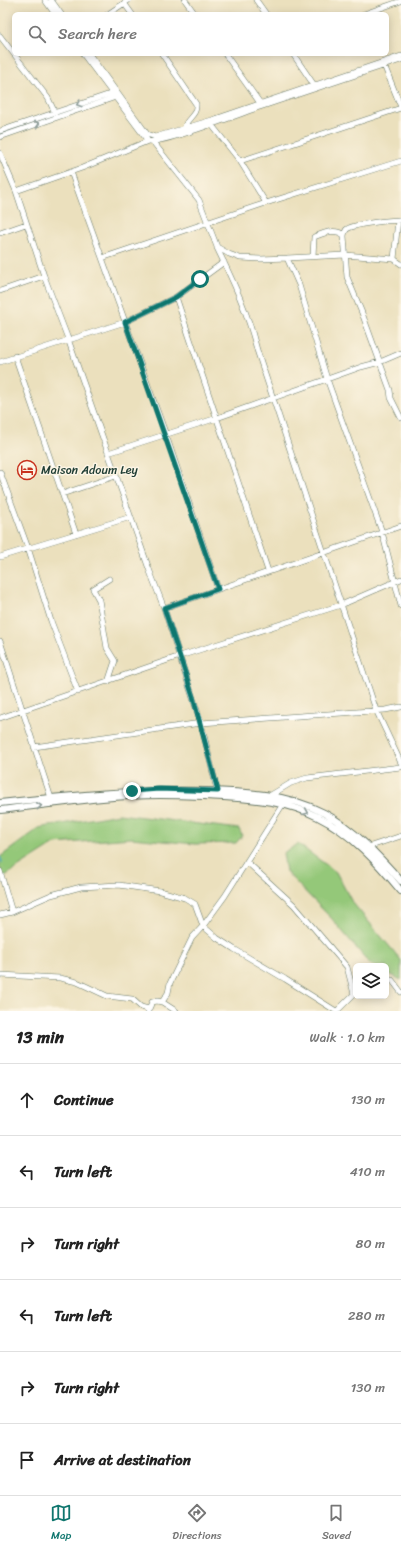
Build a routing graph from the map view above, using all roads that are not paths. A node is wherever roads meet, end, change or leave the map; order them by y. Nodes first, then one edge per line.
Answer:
1 (45, 0) edge
2 (51, 0) edge
3 (185, 0) edge
4 (256, 0) edge
5 (401, 1) edge
6 (126, 2) edge
7 (54, 12) edge
8 (60, 12) edge
9 (111, 12) edge
10 (131, 12) edge
11 (194, 12) edge
12 (265, 12) edge
13 (370, 12) edge
14 (0, 36) edge
15 (12, 52) edge
16 (15, 56) edge
17 (85, 56) edge
18 (90, 56) edge
19 (163, 56) edge
20 (226, 56) edge
21 (295, 56) edge
22 (401, 56) edge
23 (401, 60) edge
24 (384, 65) junction
25 (314, 85) junction
26 (115, 95) junction
27 (260, 103) junction
28 (401, 108) edge
29 (55, 113) junction
30 (211, 124) junction
31 (184, 129) junction
32 (1, 132) edge
33 (150, 142) junction
34 (0, 153) edge
35 (401, 160) edge
36 (240, 161) junction
37 (71, 172) junction
38 (16, 191) junction
39 (266, 203) junction
40 (400, 220) edge
41 (207, 222) junction
42 (26, 224) junction
43 (0, 232) edge
44 (344, 235) junction
45 (217, 247) junction
46 (345, 255) junction
47 (313, 256) junction
48 (102, 258) junction
49 (287, 258) junction
50 (394, 258) junction
51 (224, 262) junction
52 (401, 264) edge
53 (44, 276) junction
54 (0, 291) edge
55 (176, 297) junction
56 (125, 322) junction
57 (68, 339) junction
58 (401, 353) edge
59 (15, 356) junction
60 (0, 362) edge
61 (380, 362) junction
62 (327, 379) junction
63 (273, 398) junction
64 (217, 418) junction
65 (401, 418) edge
66 (166, 435) junction
67 (108, 453) junction
68 (0, 472) edge
69 (116, 476) junction
70 (62, 494) junction
71 (131, 517) junction
72 (401, 526) edge
73 (382, 532) junction
74 (76, 534) junction
75 (28, 548) junction
76 (323, 552) junction
77 (0, 557) edge
78 (268, 571) junction
79 (109, 579) dead end
80 (401, 579) edge
81 (394, 581) junction
82 (218, 589) junction
83 (341, 605) junction
84 (401, 606) edge
85 (164, 608) junction
86 (0, 641) edge
87 (180, 656) junction
88 (108, 682) junction
89 (78, 692) junction
90 (401, 707) edge
91 (23, 709) junction
92 (376, 710) junction
93 (0, 718) edge
94 (201, 723) junction
95 (34, 746) junction
96 (401, 763) edge
97 (401, 767) edge
98 (218, 794) junction
99 (51, 798) junction
100 (271, 798) junction
101 (0, 803) edge
102 (283, 804) junction
103 (0, 810) edge
104 (401, 836) edge
105 (368, 847) junction
106 (246, 862) junction
107 (0, 871) edge
108 (401, 881) edge
109 (401, 891) edge
110 (12, 912) junction
111 (0, 916) edge
112 (203, 926) junction
113 (0, 975) edge
114 (389, 980) edge
115 (353, 986) edge
116 (401, 992) edge
117 (353, 995) edge
118 (162, 1002) junction
119 (148, 1010) edge
120 (176, 1011) edge
121 (336, 1011) edge

1 - 7 street
2 - 8 street
3 - 11 street
4 - 12 street
5 - 13 street
6 - 9 street
6 - 10 street
14 - 15 street
16 - 29 street
17 - 26 street
18 - 26 street
19 - 31 street
20 - 27 street
21 - 25 street
22 - 25 street
23 - 24 street
24 - 28 street
24 - 30 street
25 - 27 street
26 -> 29 street
26 - 31 street
32 -> 26 street
26 - 33 street
27 - 31 street
28 - 36 street
29 - 32 street
30 - 33 street
30 - 36 street
33 - 37 street
33 - 41 street
34 - 38 street
35 - 39 street
36 - 39 street
37 - 38 street
37 - 48 street
38 - 42 street
39 - 41 street
40 - 44 street
40 - 50 street
41 - 45 street
41 - 48 street
42 - 43 street
42 - 53 street
44 - 46 street
44 - 47 street
45 - 49 street
45 - 51 street
46 - 47 street
46 - 50 street
46 - 61 street
47 - 49 street
48 - 56 street
49 - 62 street
50 - 52 street
51 - 55 street
51 - 63 street
53 - 54 street
53 - 57 street
55 - 56 street
55 - 64 street
56 - 57 street
56 - 66 street
57 - 59 street
57 - 67 street
58 - 61 street
59 - 60 street
59 - 70 street
61 - 62 street
61 - 65 street
62 - 63 street
62 - 73 street
63 - 64 street
63 - 76 street
64 - 66 street
64 - 78 street
66 - 67 street
66 - 82 street
67 - 69 street
68 - 75 street
69 - 70 street
69 - 71 street
70 - 74 street
71 - 74 street
71 - 85 street
72 - 73 street
73 - 76 street
73 - 81 street
74 - 75 street
75 - 77 street
75 - 89 street
76 - 78 street
76 - 83 street
78 - 82 street
79 - 88 street
80 - 81 street
81 - 83 street
81 - 84 street
82 - 85 street
83 - 87 street
83 - 92 street
85 - 87 street
86 - 91 street
87 - 88 street
87 - 94 street
88 - 89 street
89 - 91 street
90 - 92 street
91 - 93 street
91 - 95 street
92 - 94 street
92 - 96 street
94 - 95 street
94 - 98 street
95 - 99 street
97 - 100 street
98 - 99 street
98 - 100 street
103 -> 98 street
99 - 101 street
100 - 102 street
100 - 105 street
102 - 106 street
102 -> 109 street
104 - 105 street
105 - 108 street
106 - 112 street
106 - 115 street
107 - 110 street
110 - 111 street
110 - 112 street
112 - 118 street
112 - 121 street
113 - 119 street
114 - 116 street
117 - 121 street
118 - 119 street
118 - 120 street

